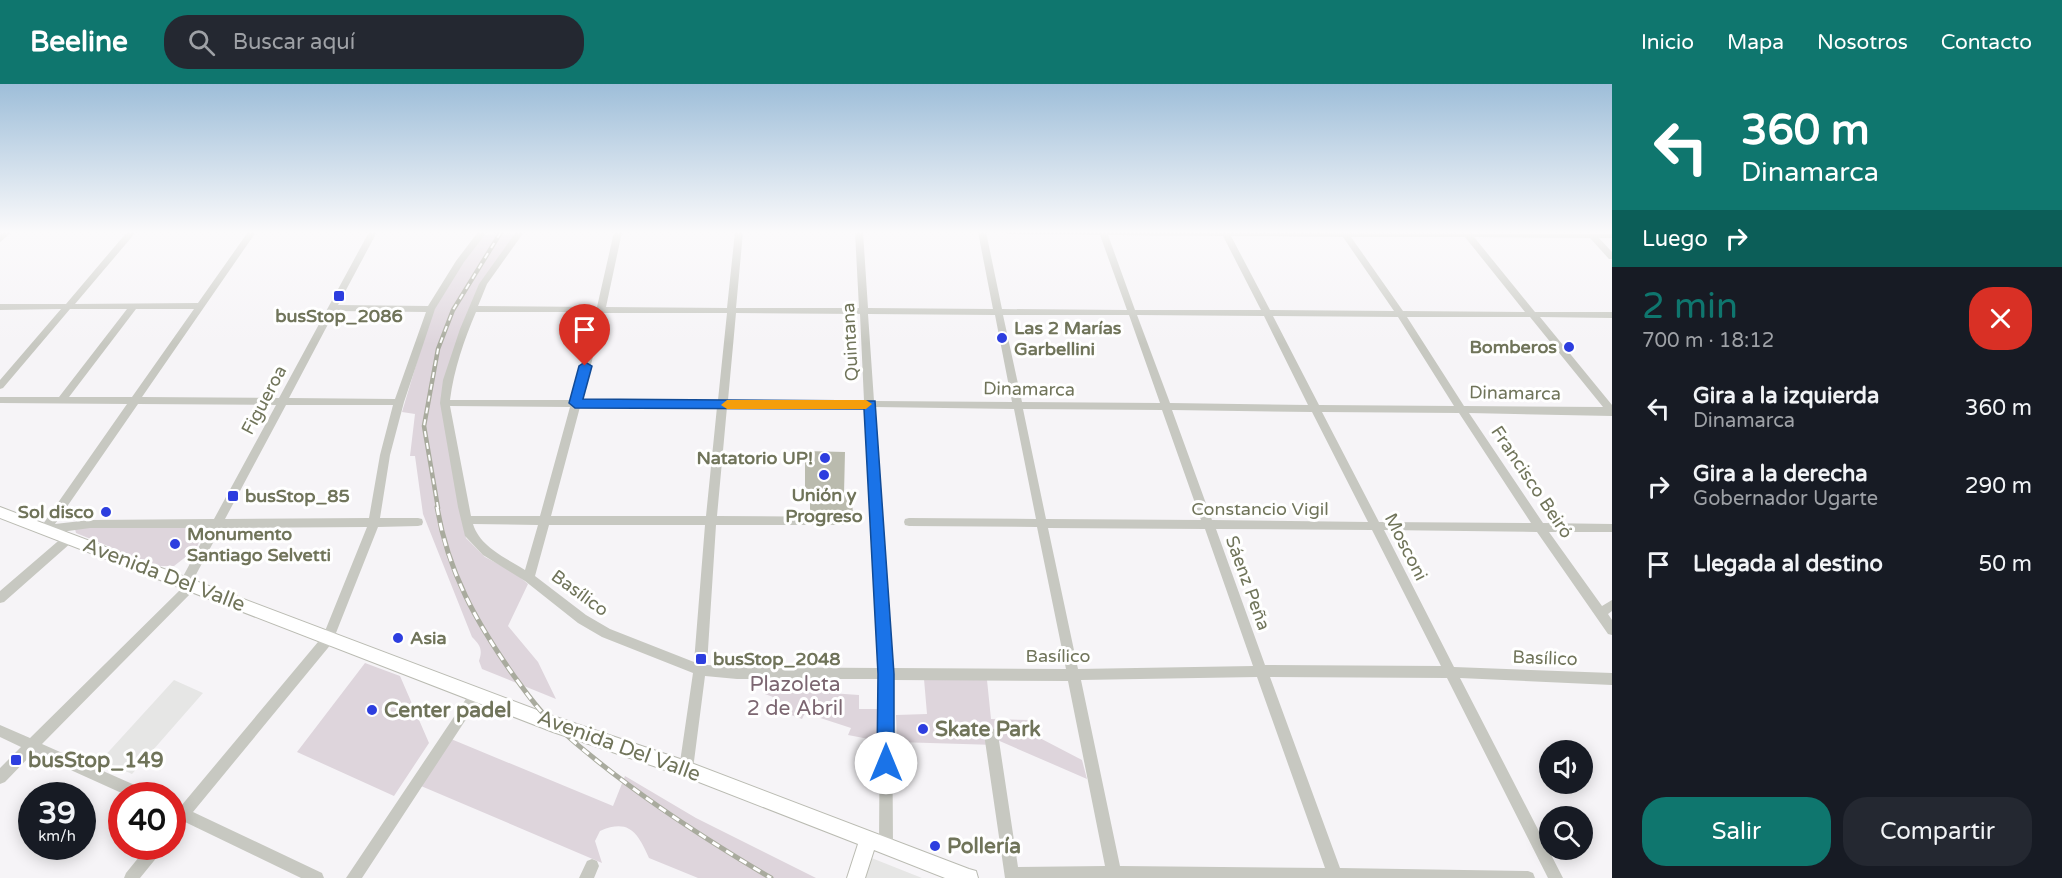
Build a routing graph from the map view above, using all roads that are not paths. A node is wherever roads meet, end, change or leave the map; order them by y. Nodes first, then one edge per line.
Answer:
1 (100, 269) edge
2 (227, 269) edge
3 (353, 269) edge
4 (455, 269) edge
5 (494, 269) edge
6 (610, 269) edge
7 (735, 269) edge
8 (862, 269) edge
9 (989, 269) edge
10 (1116, 269) edge
11 (1243, 269) edge
12 (1369, 269) edge
13 (1495, 269) edge
14 (202, 306) junction
15 (0, 307) edge
16 (133, 307) junction
17 (67, 308) junction
18 (333, 308) junction
19 (431, 309) junction
20 (472, 309) junction
21 (601, 309) junction
22 (731, 310) junction
23 (865, 311) junction
24 (998, 312) junction
25 (1131, 312) junction
26 (1266, 314) junction
27 (1400, 314) junction
28 (1532, 314) junction
29 (1612, 315) edge
30 (0, 386) edge
31 (0, 400) edge
32 (62, 401) junction
33 (136, 401) junction
34 (281, 401) junction
35 (399, 402) junction
36 (575, 403) junction
37 (445, 404) junction
38 (870, 404) junction
39 (722, 405) junction
40 (1018, 405) junction
41 (1166, 407) junction
42 (1315, 408) junction
43 (1461, 410) junction
44 (1612, 411) edge
45 (0, 512) edge
46 (467, 520) junction
47 (546, 520) junction
48 (848, 521) dead end
49 (374, 522) junction
50 (418, 522) dead end
51 (711, 522) junction
52 (909, 522) dead end
53 (219, 523) junction
54 (1042, 525) junction
55 (1208, 525) junction
56 (1375, 525) junction
57 (1540, 527) junction
58 (1612, 528) edge
59 (45, 530) junction
60 (68, 538) junction
61 (529, 578) junction
62 (188, 585) junction
63 (0, 598) edge
64 (1612, 605) edge
65 (1600, 613) junction
66 (1612, 630) edge
67 (328, 639) junction
68 (700, 670) junction
69 (1261, 672) junction
70 (1451, 672) junction
71 (886, 674) junction
72 (1073, 675) junction
73 (1612, 679) edge
74 (476, 694) junction
75 (0, 731) edge
76 (991, 734) dead end
77 (30, 746) junction
78 (686, 769) junction
79 (0, 777) edge
80 (112, 782) edge
81 (186, 802) edge
82 (186, 815) edge
83 (877, 844) junction
84 (145, 860) edge
85 (1115, 875) edge
86 (1012, 876) edge
87 (1335, 877) edge
88 (130, 878) edge
89 (317, 878) edge
90 (353, 878) edge
91 (856, 878) edge
92 (969, 878) edge
93 (1528, 878) edge
94 (1556, 878) edge

1 - 17 street
2 - 14 street
3 - 18 street, Figueroa
4 - 19 street
5 - 20 street
6 - 21 street
7 - 22 street
8 - 23 street, Quintana
9 - 24 street
10 - 25 street, Sáenz Peña
11 - 26 street, Mosconi
12 - 27 street, Francisco Beiró
13 - 28 street
14 - 16 street
14 - 33 street
15 - 17 street
16 - 17 street
16 - 32 street
17 - 30 street
18 - 19 street
18 - 34 street, Figueroa
19 - 35 street
20 - 21 street
20 - 37 street
21 - 22 street
21 - 36 street
22 - 23 street
22 - 39 street
23 - 24 street
23 - 38 street, Quintana
24 - 25 street
24 - 40 street
25 - 26 street
25 - 41 street, Sáenz Peña
26 - 27 street
26 - 42 street, Mosconi
27 - 28 street
27 - 43 street, Francisco Beiró
28 - 29 street
28 - 44 street
31 - 32 street
32 - 33 street
33 - 34 street
33 - 59 street
34 - 35 street
34 - 53 street, Figueroa
35 - 49 street
36 - 37 street, Dinamarca
36 - 39 street, Dinamarca
36 - 47 street
37 - 46 street, Basílico
38 - 39 street, Dinamarca
38 - 40 street, Dinamarca
38 - 71 street, Quintana
39 - 51 street
40 - 41 street, Dinamarca
40 - 54 street
41 - 42 street, Dinamarca
41 - 55 street, Sáenz Peña
42 - 43 street, Dinamarca
42 - 56 street, Mosconi
43 - 44 street, Dinamarca
43 - 57 street, Francisco Beiró
45 - 59 main road, Avenida Del Valle
46 - 47 street
46 - 61 street, Basílico
47 - 51 street
47 - 61 street
48 - 51 street
49 - 50 street
49 - 53 street
49 - 67 street
51 - 68 street
52 - 54 street, Constancio Vigil
53 - 59 street
53 - 62 street, Figueroa
54 - 55 street, Constancio Vigil
54 - 72 street
55 - 56 street, Constancio Vigil
55 - 69 street, Sáenz Peña
56 - 57 street, Constancio Vigil
56 - 70 street, Mosconi
57 - 58 street, Constancio Vigil
57 - 65 street, Francisco Beiró
59 - 60 main road, Avenida Del Valle
60 - 62 main road, Avenida Del Valle
60 - 63 street
61 - 68 street, Basílico
62 - 67 main road, Avenida Del Valle
62 - 77 street, Figueroa
64 - 65 street
65 - 66 street, Francisco Beiró
67 - 74 main road, Avenida Del Valle
67 - 81 street
68 - 71 street, Basílico
68 - 78 street
69 - 70 street, Basílico
69 - 72 street, Basílico
69 - 87 street, Sáenz Peña
70 - 73 street, Basílico
70 - 94 street, Mosconi
71 - 72 street, Basílico
71 - 83 street, Quintana
72 - 85 street
74 - 78 main road, Avenida Del Valle
74 - 90 street
75 - 77 street
76 - 86 street
77 - 79 street, Figueroa
77 - 80 street
78 - 83 main road, Avenida Del Valle
82 - 89 street
83 - 91 main road
83 - 92 main road, Avenida Del Valle
84 - 88 street
85 - 86 street
85 - 87 street
87 - 93 street

